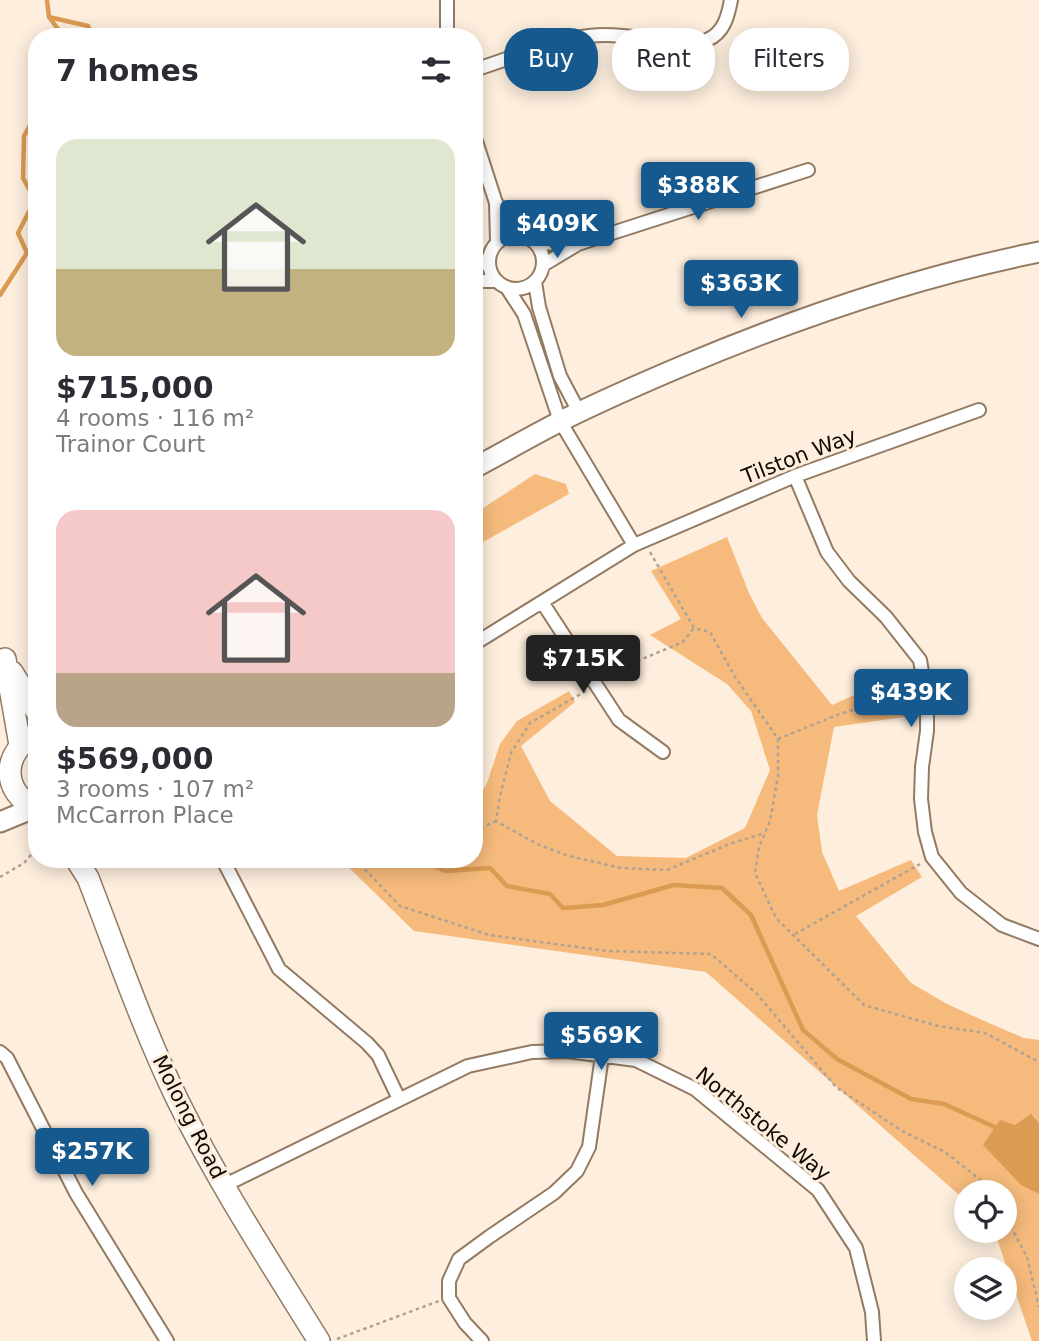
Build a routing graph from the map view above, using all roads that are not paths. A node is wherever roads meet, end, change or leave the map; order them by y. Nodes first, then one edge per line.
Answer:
1 (447, 0) edge
2 (731, 0) edge
3 (447, 28) edge
4 (483, 67) edge
5 (483, 163) edge
6 (808, 170) dead end
7 (496, 203) junction
8 (523, 235) junction
9 (497, 242) junction
10 (536, 243) junction
11 (578, 244) junction
12 (1039, 252) edge
13 (489, 258) junction
14 (483, 262) edge
15 (544, 265) junction
16 (483, 282) edge
17 (535, 282) junction
18 (502, 285) junction
19 (979, 410) dead end
20 (579, 412) junction
21 (560, 421) junction
22 (483, 463) edge
23 (795, 476) junction
24 (639, 543) junction
25 (542, 602) junction
26 (483, 638) edge
27 (3, 653) edge
28 (28, 699) edge
29 (28, 740) edge
30 (663, 752) dead end
31 (5, 783) edge
32 (28, 803) edge
33 (28, 811) edge
34 (0, 822) edge
35 (227, 868) edge
36 (87, 869) edge
37 (1039, 939) edge
38 (0, 1052) edge
39 (602, 1056) junction
40 (399, 1099) junction
41 (223, 1186) junction
42 (167, 1341) edge
43 (319, 1341) edge
44 (482, 1341) edge
45 (874, 1341) edge

1 - 3 street
2 - 4 street
5 - 7 street
6 - 11 street
7 - 8 street
7 - 9 street
8 - 9 street
8 - 10 street
9 - 13 street
10 - 11 street
10 - 15 street
11 - 15 street
12 - 20 main road
13 - 14 street
13 - 18 street
15 - 17 street
16 - 18 street
17 - 18 street
17 - 20 street
18 - 21 street
19 - 23 street, Tilston Way
20 - 21 main road
21 - 22 main road
21 - 24 street
23 - 24 street, Tilston Way
23 - 37 street
24 - 25 street, Tilston Way
25 - 26 street, Tilston Way
25 - 30 street
27 - 28 highway
27 - 29 highway
29 - 31 highway
31 - 32 highway
33 - 34 main road
35 - 40 street
36 - 41 highway, Molong Road
38 - 42 street
39 - 40 street, Northstoke Way
39 - 44 street
39 - 45 street, Northstoke Way
40 - 41 street, Northstoke Way
41 - 43 highway, Molong Road

